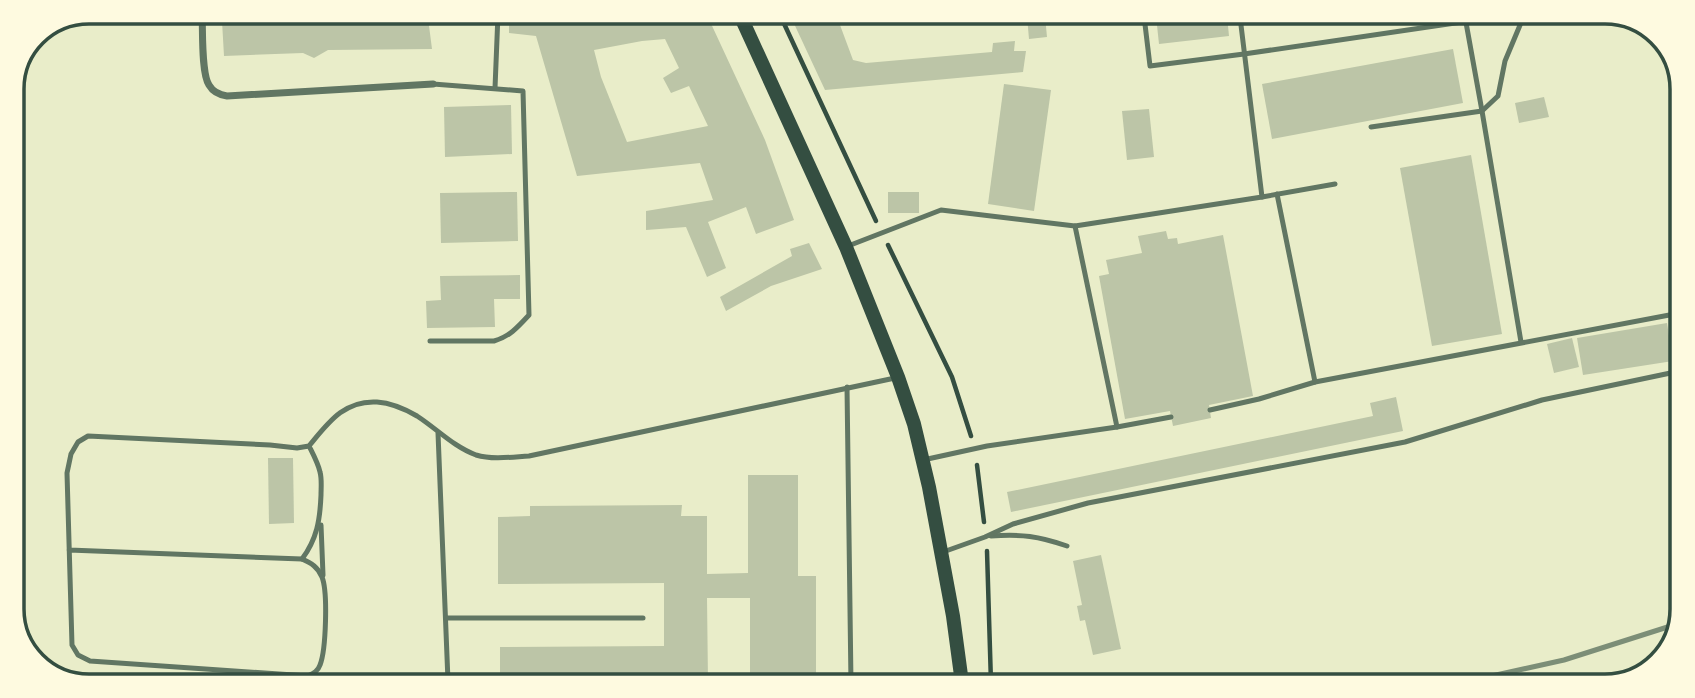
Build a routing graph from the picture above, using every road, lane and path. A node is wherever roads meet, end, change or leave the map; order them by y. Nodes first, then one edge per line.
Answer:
1 (203, 24) edge
2 (498, 24) edge
3 (744, 24) edge
4 (784, 24) edge
5 (1145, 24) edge
6 (1241, 24) edge
7 (1439, 24) edge
8 (1466, 24) edge
9 (1520, 24) edge
10 (1244, 54) junction
11 (433, 84) joint
12 (495, 88) junction
13 (1482, 111) junction
14 (1371, 127) dead end
15 (1335, 184) dead end
16 (1277, 194) junction
17 (1262, 197) junction
18 (1075, 226) junction
19 (882, 233) junction
20 (846, 247) junction
21 (1670, 315) edge
22 (430, 341) dead end
23 (1521, 342) junction
24 (1670, 373) edge
25 (898, 377) junction
26 (1315, 382) junction
27 (847, 387) junction
28 (1210, 410) dead end
29 (1171, 417) dead end
30 (1117, 427) junction
31 (438, 432) junction
32 (309, 446) junction
33 (975, 449) junction
34 (923, 460) junction
35 (321, 508) junction
36 (985, 537) junction
37 (1067, 546) dead end
38 (69, 550) junction
39 (942, 553) junction
40 (302, 559) junction
41 (323, 578) junction
42 (446, 618) junction
43 (643, 618) dead end
44 (314, 673) edge
45 (279, 674) edge
46 (448, 674) edge
47 (851, 674) edge
48 (961, 674) edge
49 (991, 674) edge

1 - 11 street
2 - 12 lane
3 - 20 main road
4 - 19 path
5 - 10 lane
6 - 10 lane
7 - 10 lane
8 - 13 lane
9 - 13 lane
10 - 17 lane
11 - 12 lane
12 - 22 lane
13 - 14 lane
13 - 23 lane
15 - 16 lane
16 - 17 lane
16 - 26 lane
17 - 18 lane
18 - 19 lane
18 - 30 lane
19 - 20 lane
19 - 33 path
20 - 25 main road
21 - 23 lane
23 - 26 lane
24 - 36 lane
25 - 27 lane
25 - 34 main road
26 - 28 lane
27 - 31 lane
27 - 47 lane
29 - 30 lane
30 - 33 lane
31 - 32 lane
31 - 42 lane
32 - 35 lane
32 - 38 lane
33 - 34 lane
33 - 36 path
34 - 39 main road
35 - 40 lane
35 - 41 lane
36 - 37 lane
36 - 39 lane
36 - 49 path
38 - 40 lane
38 - 45 lane
39 - 48 main road
40 - 41 lane
41 - 44 lane
42 - 43 lane
42 - 46 lane

